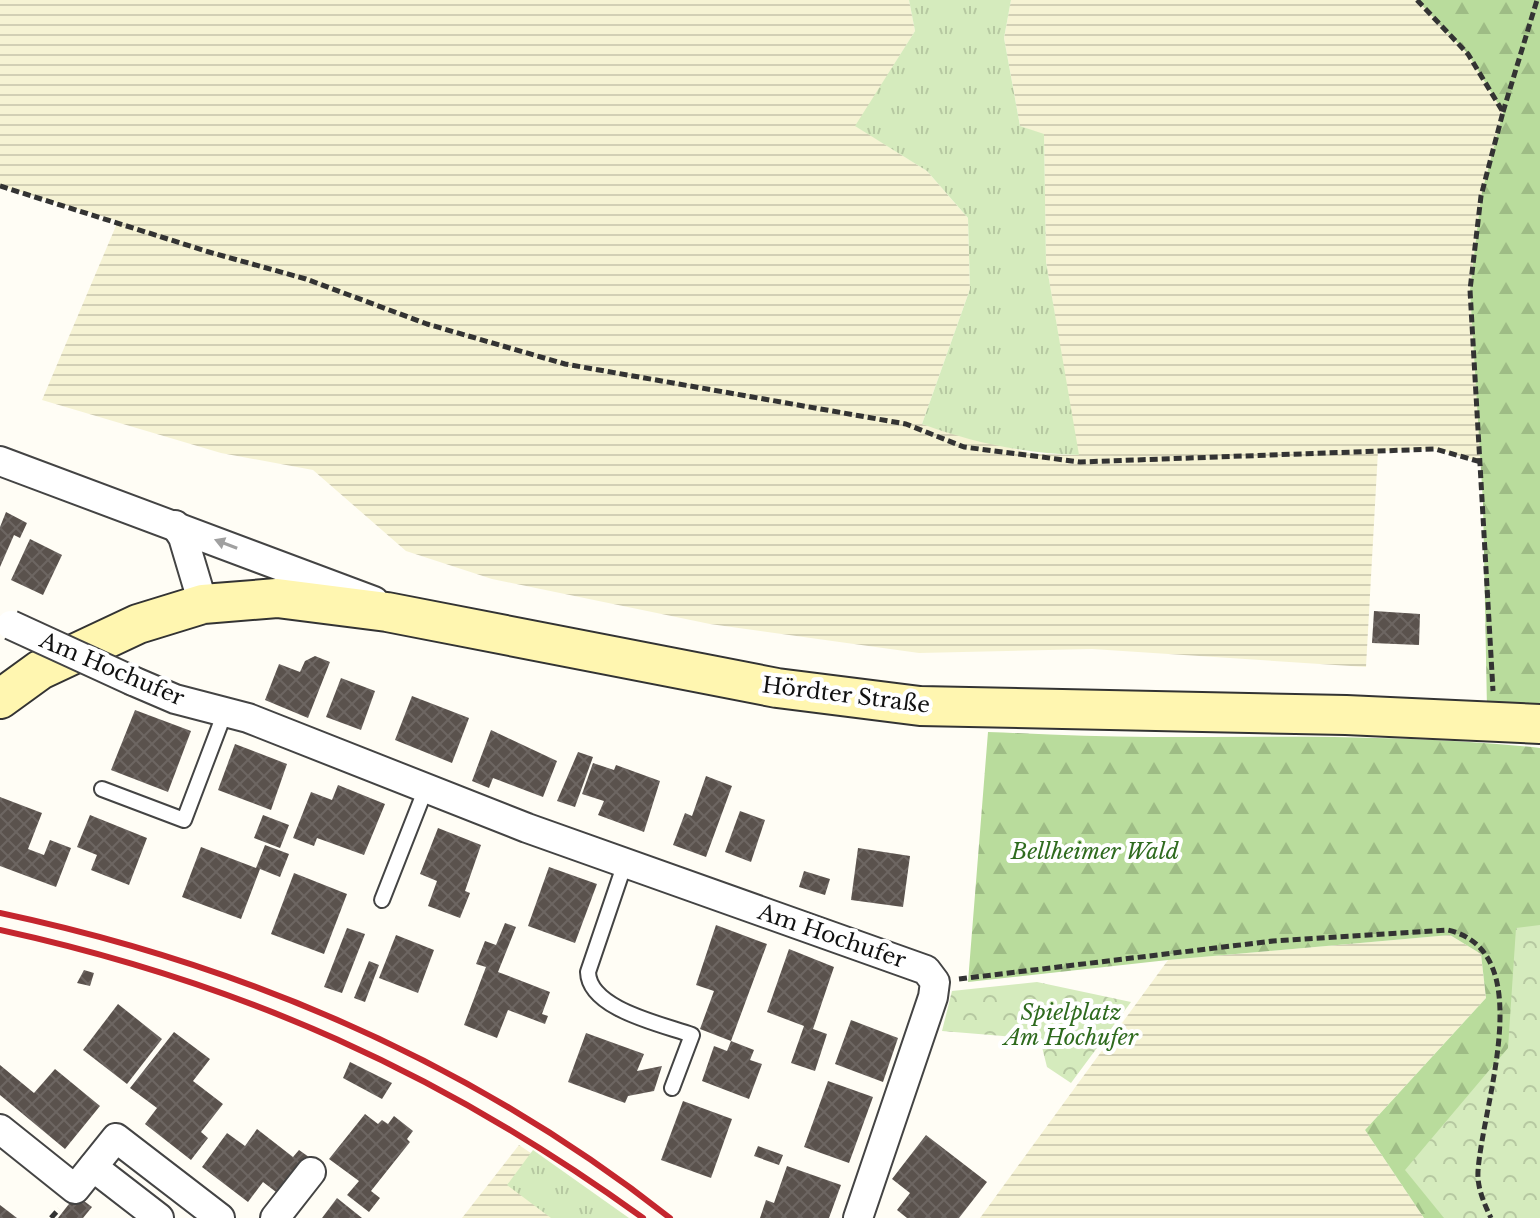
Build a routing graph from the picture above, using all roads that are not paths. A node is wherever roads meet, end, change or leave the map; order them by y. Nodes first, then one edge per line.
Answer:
1 (0, 461) edge
2 (175, 525) junction
3 (203, 604) junction
4 (419, 618) junction
5 (5, 623) edge
6 (0, 699) edge
7 (225, 712) junction
8 (1540, 724) edge
9 (426, 788) junction
10 (102, 789) dead end
11 (625, 863) junction
12 (382, 900) dead end
13 (672, 1088) dead end
14 (0, 1129) edge
15 (93, 1167) junction
16 (311, 1172) dead end
17 (159, 1218) edge
18 (220, 1218) edge
19 (275, 1218) edge
20 (858, 1218) edge

1 - 2 street, Hördter Straße
2 - 3 street
4 -> 2 street, Hördter Straße
3 - 4 main road
3 - 6 main road
4 - 8 main road, Hördter Straße
5 - 7 street, Am Hochufer, bridge
7 - 9 street, Am Hochufer
7 - 10 lane
9 - 11 street, Am Hochufer
9 - 12 lane
11 - 13 lane
11 - 20 street, Am Hochufer
14 - 15 street
15 - 17 street
15 - 18 street
16 - 19 street

